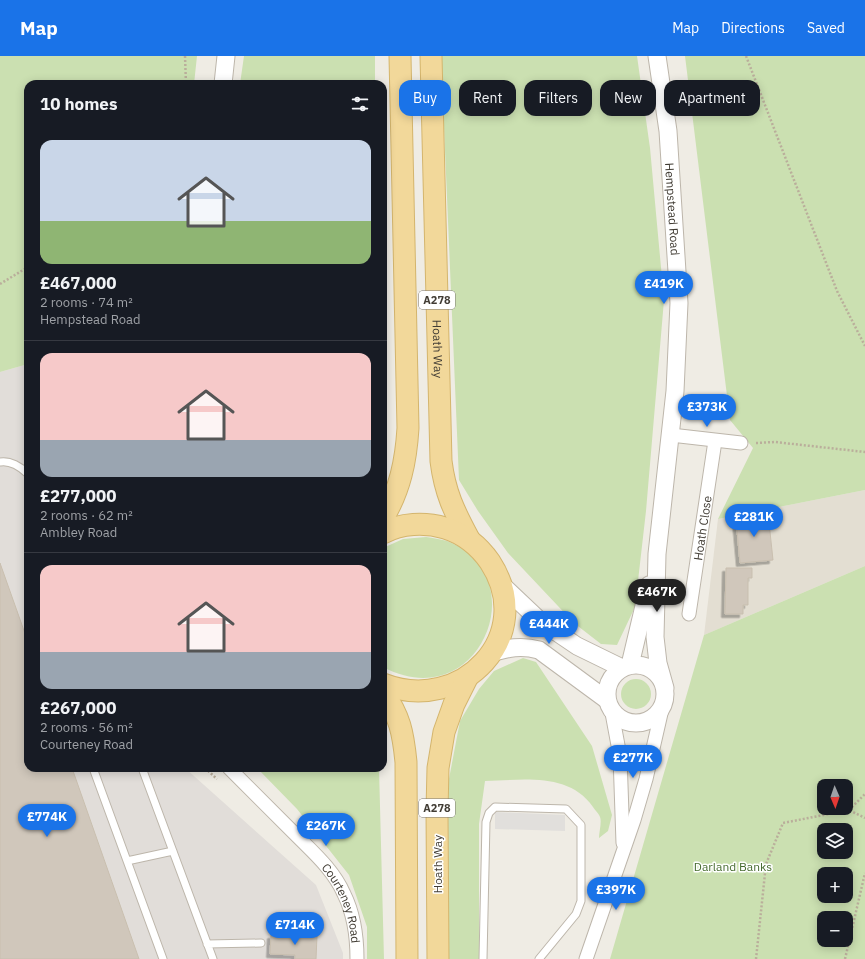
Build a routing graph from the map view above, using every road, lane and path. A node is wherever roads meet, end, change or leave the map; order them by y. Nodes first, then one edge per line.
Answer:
1 (185, 56) edge
2 (226, 56) edge
3 (400, 56) edge
4 (431, 56) edge
5 (657, 56) edge
6 (746, 56) edge
7 (186, 80) edge
8 (223, 80) edge
9 (24, 269) edge
10 (0, 284) edge
11 (865, 346) edge
12 (671, 435) junction
13 (715, 441) junction
14 (741, 443) joint
15 (865, 452) edge
16 (0, 462) edge
17 (24, 470) edge
18 (387, 510) edge
19 (387, 532) edge
20 (469, 539) junction
21 (657, 554) junction
22 (502, 585) junction
23 (689, 614) dead end
24 (491, 653) junction
25 (626, 667) junction
26 (466, 678) junction
27 (387, 685) edge
28 (665, 688) junction
29 (387, 699) edge
30 (609, 706) junction
31 (662, 709) junction
32 (94, 772) edge
33 (143, 772) edge
34 (209, 772) edge
35 (233, 772) edge
36 (222, 784) dead end
37 (865, 794) edge
38 (853, 806) edge
39 (853, 812) edge
40 (824, 815) edge
41 (865, 818) edge
42 (173, 851) junction
43 (623, 855) junction
44 (127, 861) junction
45 (865, 873) edge
46 (261, 943) dead end
47 (207, 944) junction
48 (163, 959) edge
49 (213, 959) edge
50 (357, 959) edge
51 (407, 959) edge
52 (438, 959) edge
53 (483, 959) edge
54 (539, 959) edge
55 (586, 959) edge
56 (756, 959) edge
57 (845, 959) edge

1 - 7 path
2 - 8 street
3 - 18 main road, A278
4 - 20 main road, Hoath Way / A278
5 - 12 street, Hempstead Road
6 - 11 path
9 - 10 path
12 - 13 street
12 - 21 street, Hempstead Road
13 - 14 street
13 - 23 street, Hoath Close
14 - 15 path
16 - 17 lane
19 - 20 main road
20 - 22 main road
21 - 25 street, Hempstead Road
21 - 28 street, Hempstead Road
22 - 24 main road
22 - 25 street
24 - 26 main road
24 - 30 street
25 - 28 street
25 - 30 street
26 - 27 main road
26 - 52 main road, Hoath Way / A278
28 - 31 street
29 - 51 main road, A278
30 - 31 street
30 - 43 street
31 - 43 street
32 - 44 lane
33 - 42 lane
34 - 36 path
35 - 50 street, Courteney Road
37 - 38 path
39 - 41 path
40 - 56 path
42 - 44 lane
42 - 47 lane
43 - 55 street
44 - 48 lane
45 - 57 path
46 - 47 lane
47 - 49 lane
53 - 54 lane

